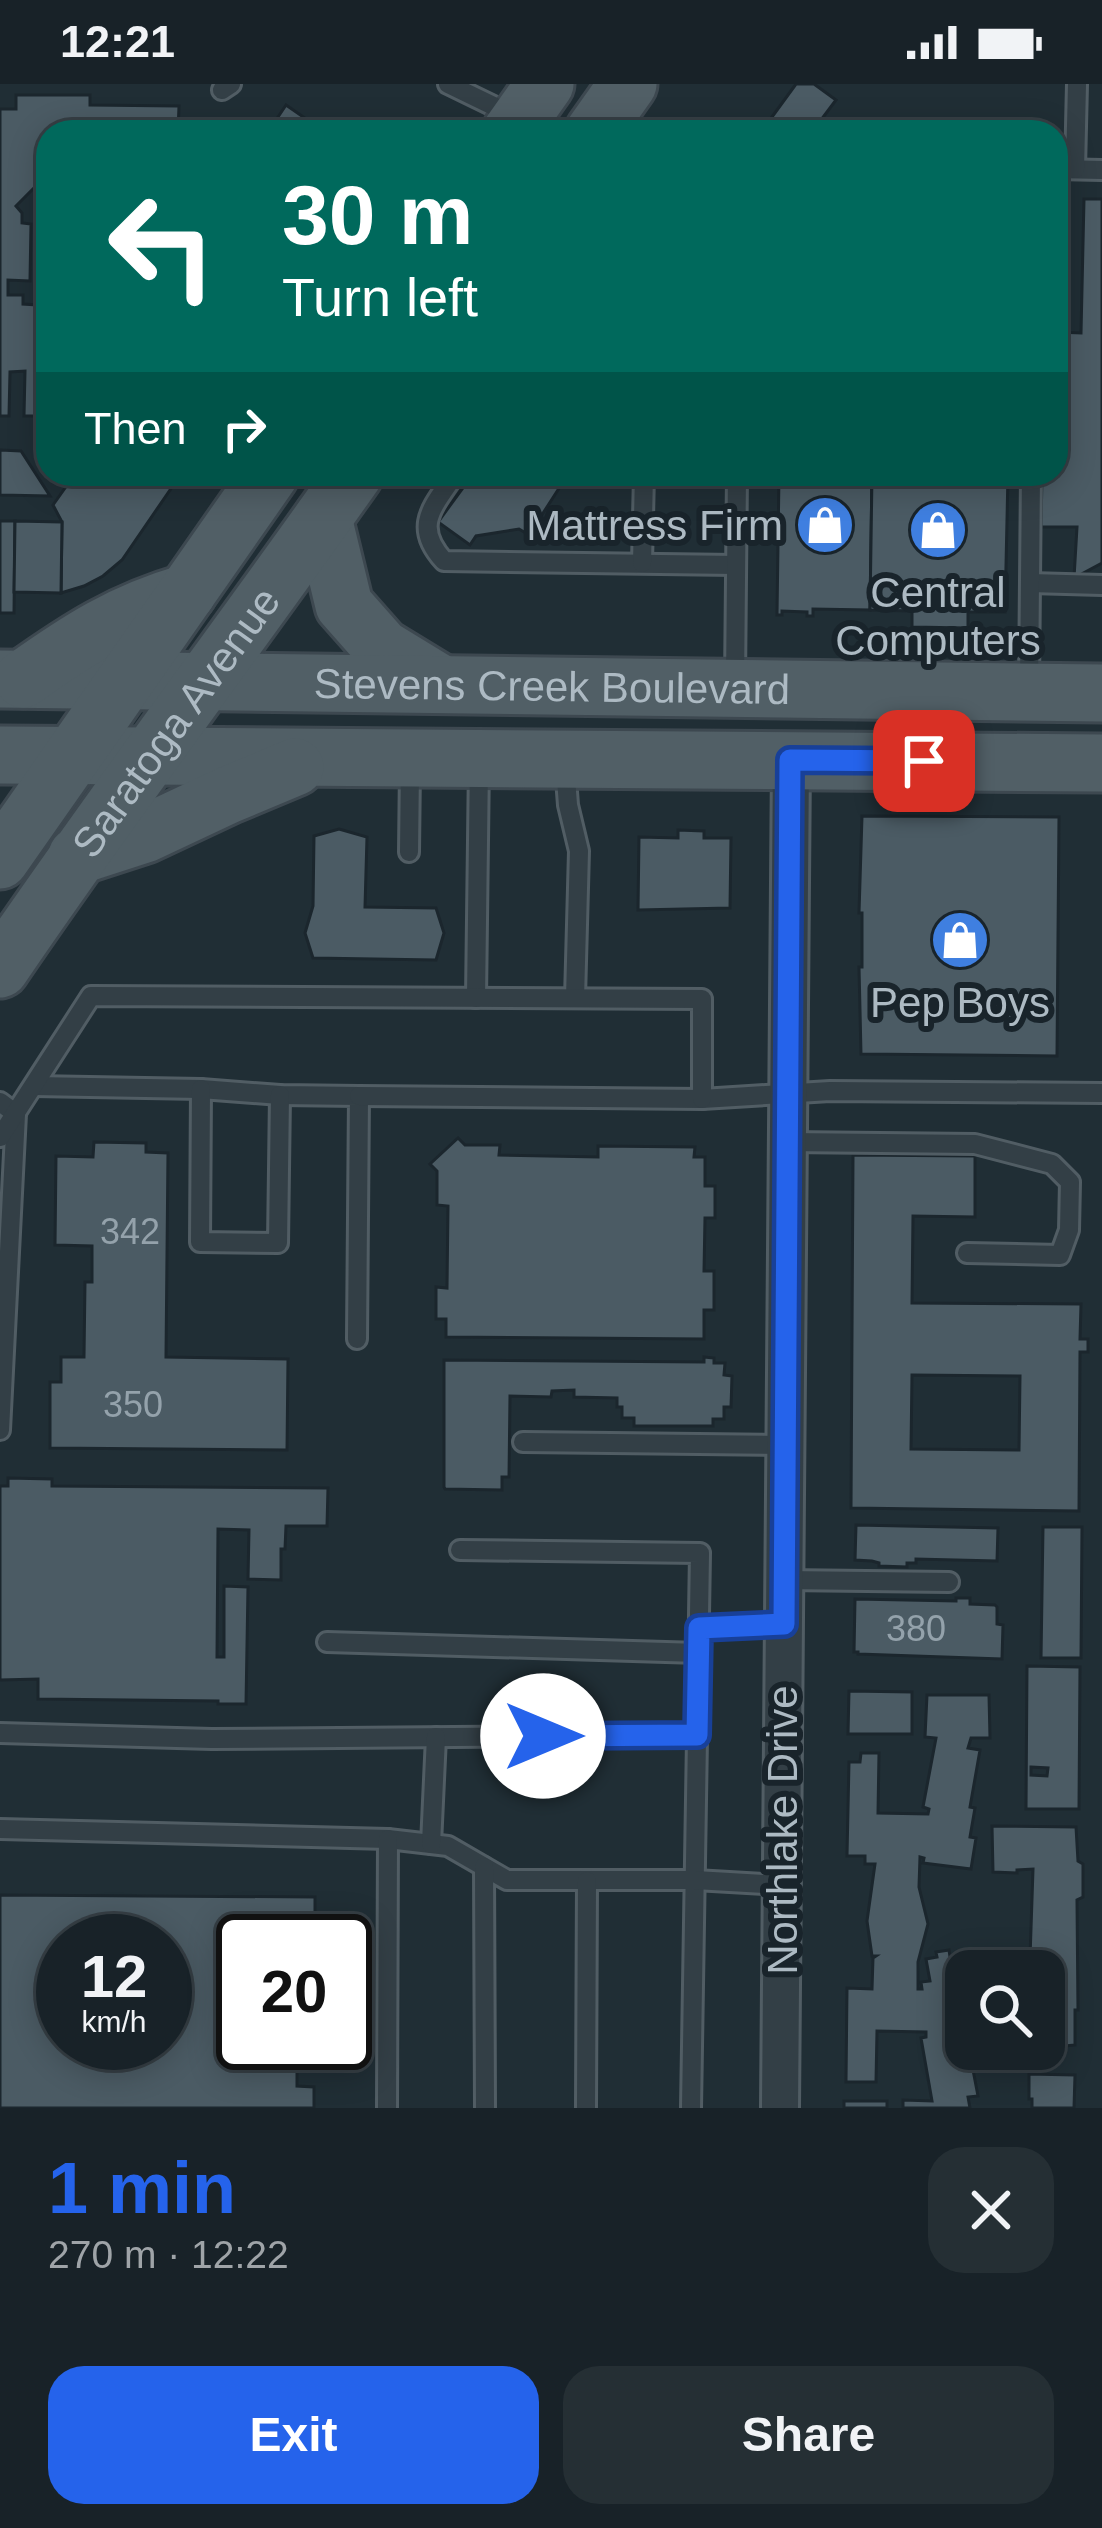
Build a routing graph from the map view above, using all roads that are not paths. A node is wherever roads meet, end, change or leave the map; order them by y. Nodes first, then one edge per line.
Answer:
1 (448, 84) edge
2 (628, 84) edge
3 (1077, 84) edge
4 (526, 112) edge
5 (602, 120) edge
6 (1068, 154) edge
7 (1068, 169) edge
8 (1102, 170) edge
9 (262, 486) edge
10 (447, 486) edge
11 (644, 486) edge
12 (737, 486) edge
13 (1031, 486) edge
14 (338, 496) edge
15 (642, 563) junction
16 (736, 565) junction
17 (1030, 583) junction
18 (1102, 585) edge
19 (187, 593) junction
20 (11, 679) edge
21 (207, 680) junction
22 (126, 682) junction
23 (441, 684) junction
24 (735, 688) junction
25 (910, 690) junction
26 (1029, 692) junction
27 (1102, 693) edge
28 (0, 755) edge
29 (71, 756) junction
30 (323, 756) junction
31 (410, 756) junction
32 (152, 757) junction
33 (479, 757) junction
34 (564, 758) junction
35 (790, 760) junction
36 (1102, 763) edge
37 (409, 852) dead end
38 (77, 856) junction
39 (0, 860) edge
40 (0, 969) edge
41 (476, 998) junction
42 (574, 998) junction
43 (34, 1086) junction
44 (201, 1088) junction
45 (788, 1094) junction
46 (1102, 1094) edge
47 (280, 1095) junction
48 (359, 1096) junction
49 (703, 1099) junction
50 (8, 1108) edge
51 (0, 1137) edge
52 (788, 1142) junction
53 (967, 1252) dead end
54 (356, 1339) dead end
55 (0, 1430) edge
56 (523, 1442) dead end
57 (785, 1445) junction
58 (460, 1550) dead end
59 (784, 1580) junction
60 (949, 1582) dead end
61 (784, 1624) junction
62 (699, 1628) junction
63 (328, 1642) dead end
64 (698, 1653) junction
65 (0, 1733) edge
66 (697, 1735) junction
67 (436, 1737) junction
68 (0, 1829) edge
69 (388, 1839) junction
70 (431, 1844) junction
71 (484, 1867) junction
72 (694, 1880) junction
73 (587, 1881) junction
74 (782, 1885) junction
75 (386, 2108) edge
76 (485, 2108) edge
77 (586, 2108) edge
78 (691, 2108) edge
79 (780, 2108) edge

1 - 4 lane
2 - 5 main road
3 - 6 lane
7 - 8 lane
9 - 19 main road, Saratoga Avenue
10 - 15 lane
11 - 15 lane
12 - 16 lane
13 - 17 lane
14 - 21 main road, Saratoga Avenue
14 - 23 main road
15 - 16 lane
16 - 24 lane
17 - 18 lane
17 - 26 lane
19 - 20 main road
19 - 22 main road, Saratoga Avenue
20 - 22 main road, Stevens Creek Boulevard
21 - 22 main road, Stevens Creek Boulevard
21 - 23 main road, Stevens Creek Boulevard
21 - 32 main road, Saratoga Avenue
22 - 29 main road, Saratoga Avenue
23 - 24 main road, Stevens Creek Boulevard
24 - 25 main road, Stevens Creek Boulevard
25 - 26 main road, Stevens Creek Boulevard
25 - 35 main road
26 - 27 main road, Stevens Creek Boulevard
28 - 29 main road, Stevens Creek Boulevard
29 - 32 main road, Stevens Creek Boulevard
29 - 39 main road, Saratoga Avenue
30 - 31 main road, Stevens Creek Boulevard
30 - 32 main road, Stevens Creek Boulevard
30 - 38 main road
31 - 33 main road, Stevens Creek Boulevard
31 - 37 lane
32 - 38 main road, Saratoga Avenue
33 - 34 main road, Stevens Creek Boulevard
33 - 41 lane
34 - 35 main road, Stevens Creek Boulevard
34 - 42 lane
35 - 36 main road, Stevens Creek Boulevard
35 - 45 street, Northlake Drive
38 - 40 main road, Saratoga Avenue
41 - 42 lane
41 - 43 lane
42 - 49 lane
43 - 44 lane
43 - 50 lane
44 - 47 lane
44 - 47 lane
45 - 46 lane
45 - 49 lane
45 - 52 street, Northlake Drive
47 - 48 lane
48 - 49 lane
48 - 54 lane
50 - 51 lane
50 - 55 lane
52 - 53 lane
52 - 57 street, Northlake Drive
56 - 57 lane
57 - 59 street, Northlake Drive
58 - 62 lane
59 - 60 lane
59 - 61 street, Northlake Drive
61 - 62 lane
61 - 74 street, Northlake Drive
62 - 64 lane
63 - 64 lane
64 - 66 lane
65 - 67 lane
66 - 67 lane
66 - 72 lane
67 - 70 lane
68 - 69 lane
69 - 70 lane
69 - 75 lane
70 - 71 lane
71 - 73 lane
71 - 76 lane
72 - 73 lane
72 - 74 lane
72 - 78 lane
73 - 77 lane
74 - 79 street, Northlake Drive

